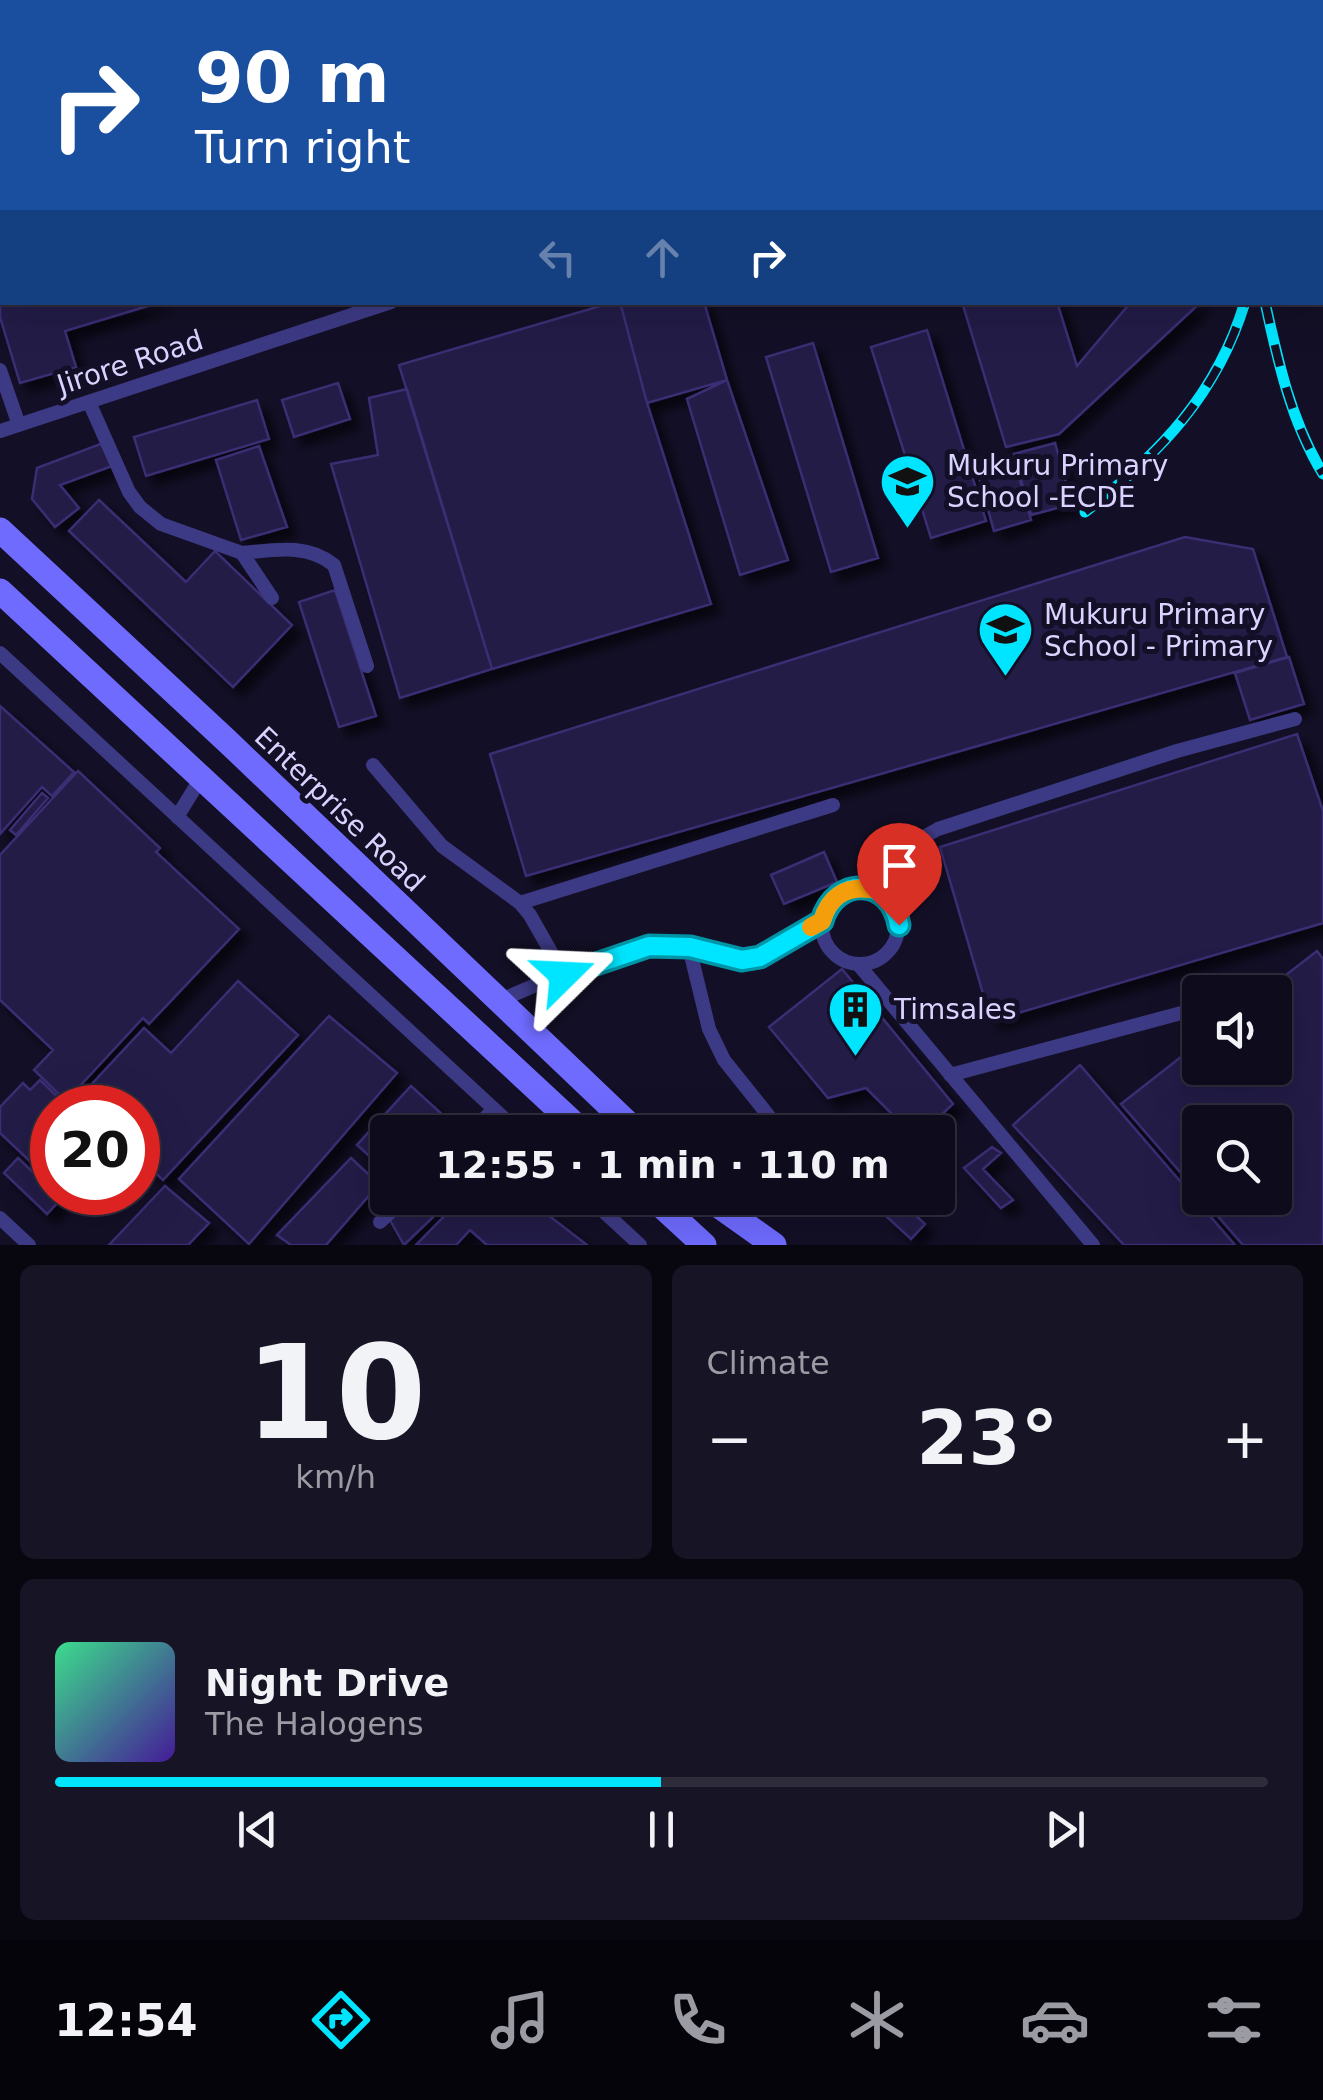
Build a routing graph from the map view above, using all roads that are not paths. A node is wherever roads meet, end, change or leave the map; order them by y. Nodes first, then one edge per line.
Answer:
1 (382, 305) edge
2 (0, 370) edge
3 (89, 402) junction
4 (19, 425) junction
5 (0, 432) edge
6 (0, 530) edge
7 (242, 553) junction
8 (0, 591) edge
9 (272, 598) dead end
10 (0, 653) edge
11 (367, 666) dead end
12 (1295, 720) dead end
13 (373, 765) dead end
14 (200, 778) junction
15 (833, 805) dead end
16 (177, 817) junction
17 (867, 888) junction
18 (520, 903) junction
19 (822, 921) junction
20 (690, 947) junction
21 (858, 964) junction
22 (564, 975) junction
23 (497, 1002) junction
24 (1182, 1013) edge
25 (950, 1075) junction
26 (494, 1109) junction
27 (488, 1115) edge
28 (501, 1115) edge
29 (564, 1115) edge
30 (620, 1115) edge
31 (768, 1115) edge
32 (387, 1215) edge
33 (607, 1215) edge
34 (671, 1215) edge
35 (732, 1215) edge
36 (0, 1218) edge
37 (380, 1222) dead end
38 (29, 1245) edge
39 (640, 1245) edge
40 (703, 1245) edge
41 (774, 1245) edge
42 (1092, 1245) edge

1 - 3 lane, Jirore Road
2 - 4 lane
3 - 4 lane, Jirore Road
3 - 7 lane
4 - 5 lane, Jirore Road
6 - 23 main road, Enterprise Road
7 - 9 lane
7 - 11 lane
8 - 14 main road
10 - 16 lane
12 - 17 lane
13 - 18 lane
14 - 16 lane
14 - 29 main road
15 - 18 lane
16 - 26 lane
17 - 19 lane
17 - 21 lane
18 - 22 lane
19 - 20 lane
19 - 21 lane
20 - 22 lane
20 - 31 lane
21 - 25 lane
22 - 23 lane
23 - 30 main road, Enterprise Road
24 - 25 lane
25 - 42 lane
26 - 27 lane
26 - 28 lane
32 - 37 lane
33 - 39 lane
34 - 40 main road
35 - 41 main road
36 - 38 lane

